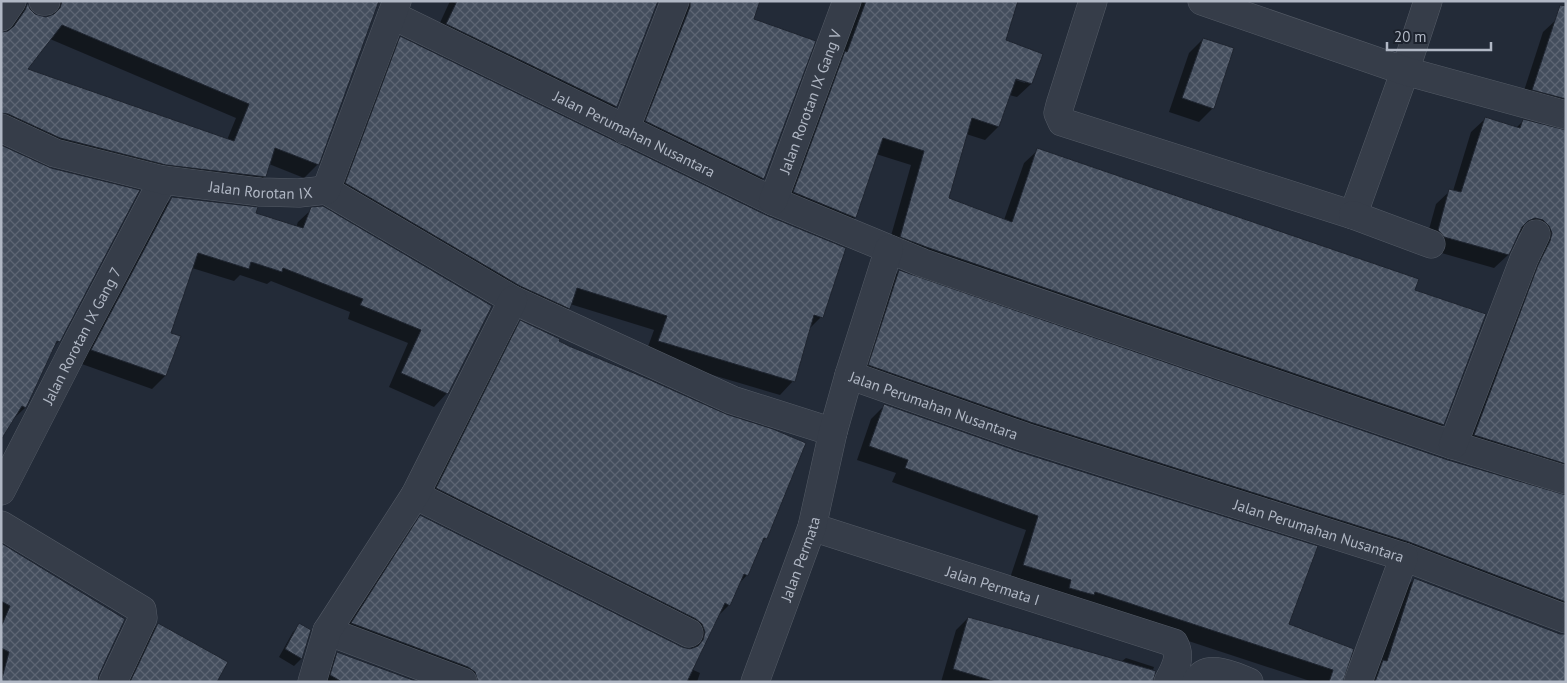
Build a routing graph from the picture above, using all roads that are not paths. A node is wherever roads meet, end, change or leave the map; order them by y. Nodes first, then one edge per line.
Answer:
1 (12, 1) edge
2 (675, 1) edge
3 (847, 1) edge
4 (1093, 1) edge
5 (1202, 1) edge
6 (1428, 1) edge
7 (395, 8) edge
8 (1, 17) edge
9 (1405, 71) junction
10 (1566, 116) edge
11 (1, 128) edge
12 (624, 130) junction
13 (163, 180) junction
14 (326, 190) junction
15 (773, 201) junction
16 (1353, 215) junction
17 (1536, 234) dead end
18 (875, 243) junction
19 (1430, 244) dead end
20 (513, 300) junction
21 (849, 375) junction
22 (833, 432) junction
23 (1453, 445) junction
24 (1566, 480) edge
25 (1, 491) edge
26 (415, 495) junction
27 (1, 525) edge
28 (812, 528) junction
29 (1404, 557) junction
30 (1566, 619) edge
31 (327, 631) junction
32 (689, 632) dead end
33 (113, 682) edge
34 (312, 682) edge
35 (463, 682) edge
36 (755, 682) edge
37 (1168, 682) edge
38 (1196, 682) edge
39 (1248, 682) edge
40 (1358, 682) edge

1 - 8 street
2 - 12 street
3 - 15 street, Jalan Rorotan IX Gang V
4 - 16 street
5 - 9 street
6 - 9 street
7 - 12 street, Jalan Perumahan Nusantara
7 - 14 street, Jalan Rorotan IX
9 - 10 street
9 - 16 street
11 - 13 street, Jalan Rorotan IX
12 - 15 street, Jalan Perumahan Nusantara
13 - 14 street, Jalan Rorotan IX
13 - 25 street, Jalan Rorotan IX Gang 7
14 - 20 street
15 - 18 street, Jalan Perumahan Nusantara
16 - 19 street
17 - 23 street
18 - 21 street, Jalan Perumahan Nusantara
18 - 23 street, Jalan Perumahan Nusantara
20 - 22 street
20 - 26 street
21 - 22 street, Jalan Permata
21 - 29 street, Jalan Perumahan Nusantara
22 - 28 street, Jalan Permata
23 - 24 street, Jalan Perumahan Nusantara
26 - 31 street
26 - 32 street
27 - 33 street
28 - 36 street, Jalan Permata
28 - 37 street, Jalan Permata I
29 - 30 street, Jalan Perumahan Nusantara
29 - 40 street
31 - 34 street
31 - 35 street
38 - 39 street

